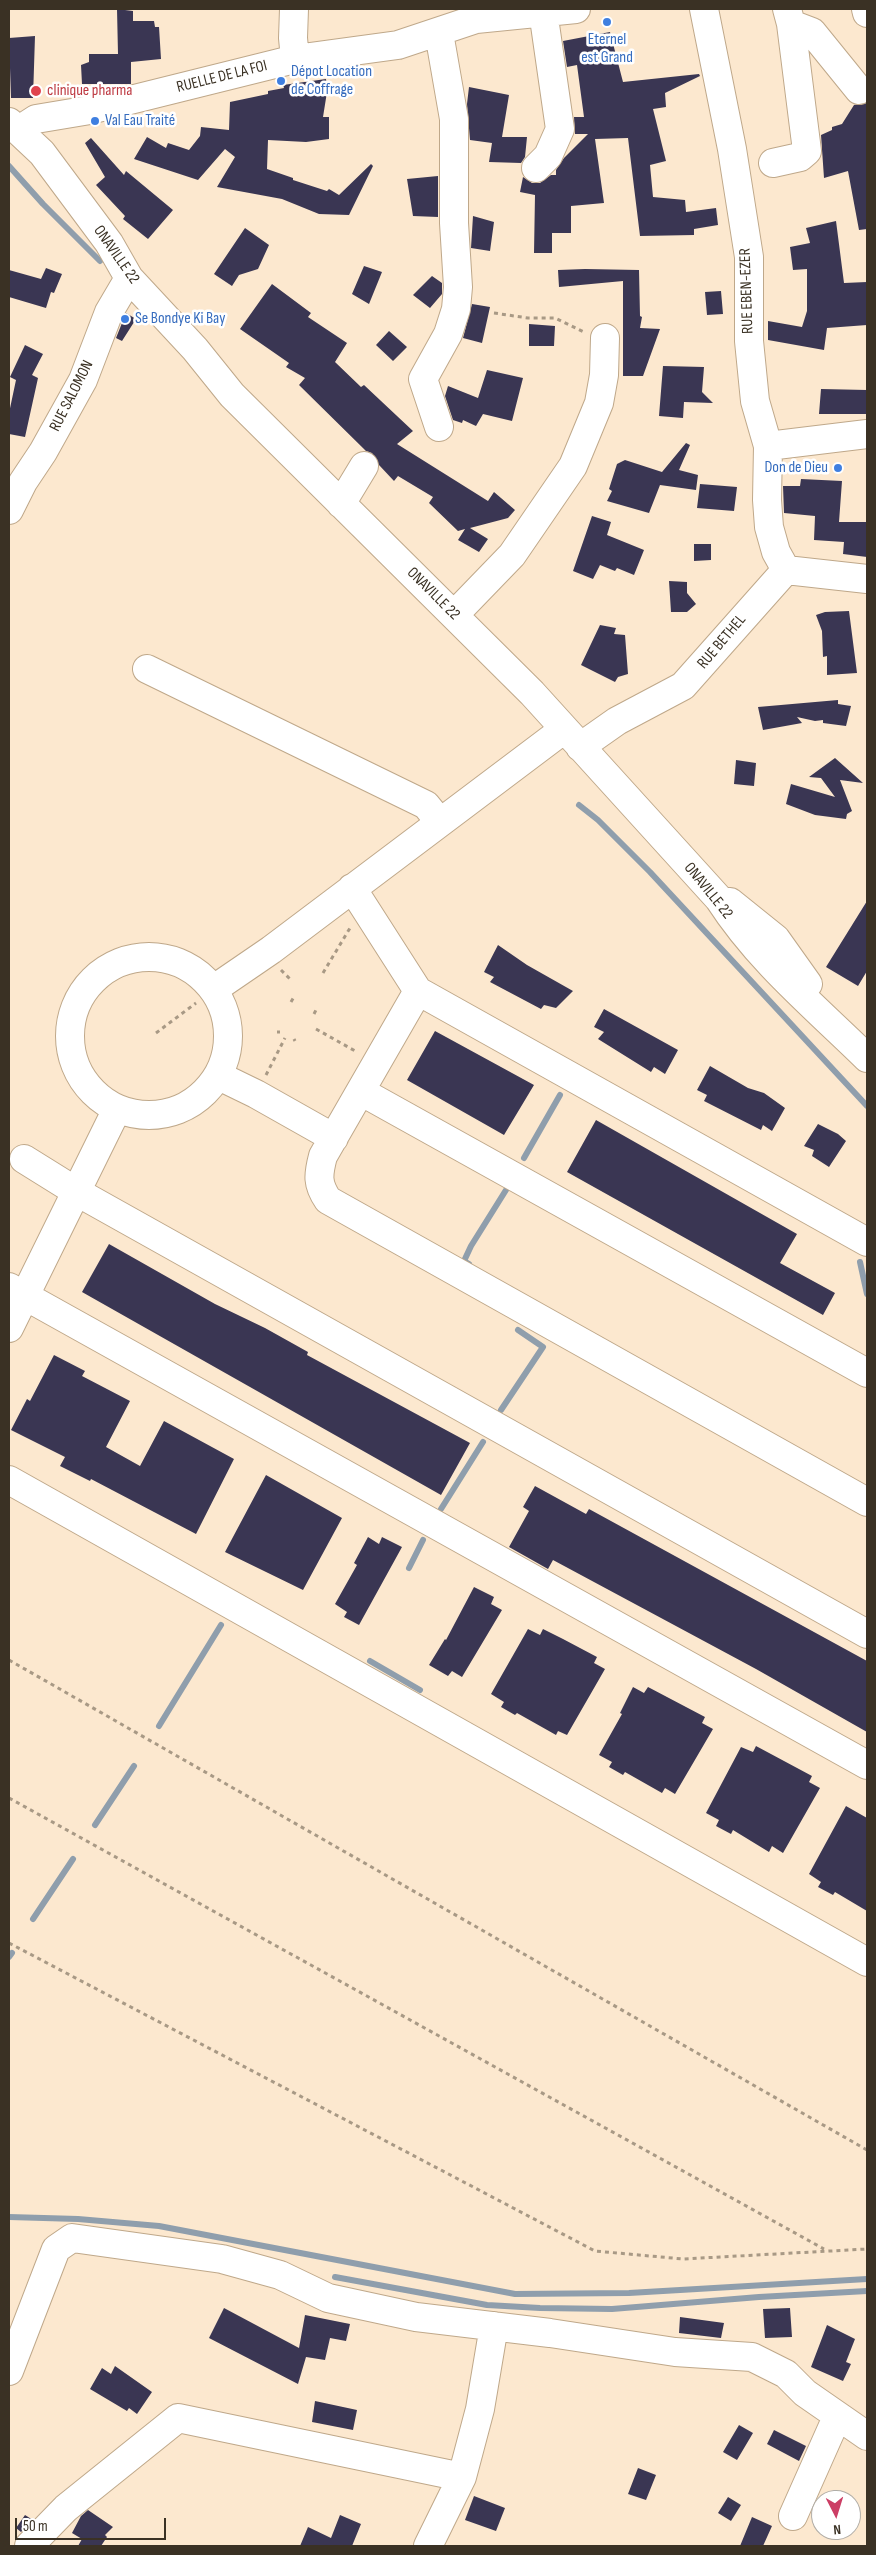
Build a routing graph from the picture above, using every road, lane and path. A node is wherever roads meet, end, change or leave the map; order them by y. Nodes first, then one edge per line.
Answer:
1 (294, 9) edge
2 (576, 9) edge
3 (704, 9) edge
4 (866, 9) edge
5 (543, 12) junction
6 (867, 13) edge
7 (789, 16) edge
8 (439, 33) junction
9 (295, 59) junction
10 (859, 90) dead end
11 (14, 126) edge
12 (773, 163) dead end
13 (536, 168) dead end
14 (129, 278) junction
15 (494, 313) dead end
16 (605, 338) joint
17 (439, 427) dead end
18 (867, 434) edge
19 (768, 446) junction
20 (364, 466) dead end
21 (341, 504) junction
22 (9, 510) edge
23 (786, 570) junction
24 (867, 579) edge
25 (454, 615) junction
26 (147, 670) dead end
27 (572, 738) junction
28 (440, 821) junction
29 (352, 888) junction
30 (346, 933) dead end
31 (323, 973) dead end
32 (214, 989) junction
33 (418, 991) junction
34 (295, 995) dead end
35 (291, 1002) dead end
36 (317, 1008) dead end
37 (182, 1013) dead end
38 (314, 1014) dead end
39 (316, 1030) dead end
40 (156, 1033) dead end
41 (285, 1038) dead end
42 (867, 1058) edge
43 (378, 1063) junction
44 (267, 1072) dead end
45 (219, 1076) junction
46 (362, 1092) junction
47 (117, 1109) junction
48 (334, 1138) junction
49 (24, 1159) dead end
50 (78, 1192) junction
51 (867, 1242) edge
52 (16, 1291) edge
53 (9, 1328) edge
54 (867, 1373) edge
55 (9, 1480) edge
56 (867, 1502) edge
57 (867, 1634) edge
58 (9, 1660) edge
59 (867, 1765) edge
60 (9, 1798) edge
61 (9, 1942) edge
62 (867, 1962) edge
63 (867, 2150) edge
64 (867, 2249) edge
65 (825, 2250) junction
66 (494, 2326) junction
67 (9, 2371) edge
68 (837, 2417) junction
69 (867, 2436) edge
70 (462, 2477) junction
71 (794, 2516) dead end
72 (9, 2536) edge
73 (22, 2546) edge
74 (29, 2546) edge
75 (428, 2546) edge

1 - 9 street
2 - 5 street, RUELLE DE LA FOI
3 - 19 street, RUE EBEN-EZER
4 - 6 street
5 - 8 street, RUELLE DE LA FOI
5 - 13 street
7 - 10 street
7 - 12 street
8 - 9 street, RUELLE DE LA FOI
8 - 17 street
9 - 11 street, RUELLE DE LA FOI
11 - 14 street, ONAVILLE 22
14 - 21 street, ONAVILLE 22
14 - 22 street, RUE SALOMON
15 - 16 path
16 - 25 street
18 - 19 street
19 - 23 street, RUE EBEN-EZER
20 - 21 street
21 - 25 street, ONAVILLE 22
23 - 24 street
23 - 27 street, RUE BETHEL
25 - 27 street, ONAVILLE 22
26 - 28 street
27 - 28 street, RUE BETHEL
27 - 42 street, ONAVILLE 22
28 - 29 street, RUE BETHEL
29 - 32 street, RUE BETHEL
29 - 33 street
30 - 31 path
32 - 45 street
32 - 47 street
33 - 43 street
33 - 51 street
34 - 35 path
36 - 38 path
37 - 40 path
39 - 43 path
41 - 44 path
43 - 46 street
45 - 47 street
45 - 48 street
46 - 48 street
46 - 54 street
47 - 50 street
48 - 56 street
49 - 50 street
50 - 52 street
50 - 57 street
52 - 53 street
52 - 59 street
55 - 62 street
58 - 63 path
60 - 65 path
61 - 65 path
64 - 65 path
66 - 67 street
66 - 68 street
66 - 70 street
68 - 69 street
68 - 71 street
70 - 74 street
70 - 75 street
72 - 73 street

